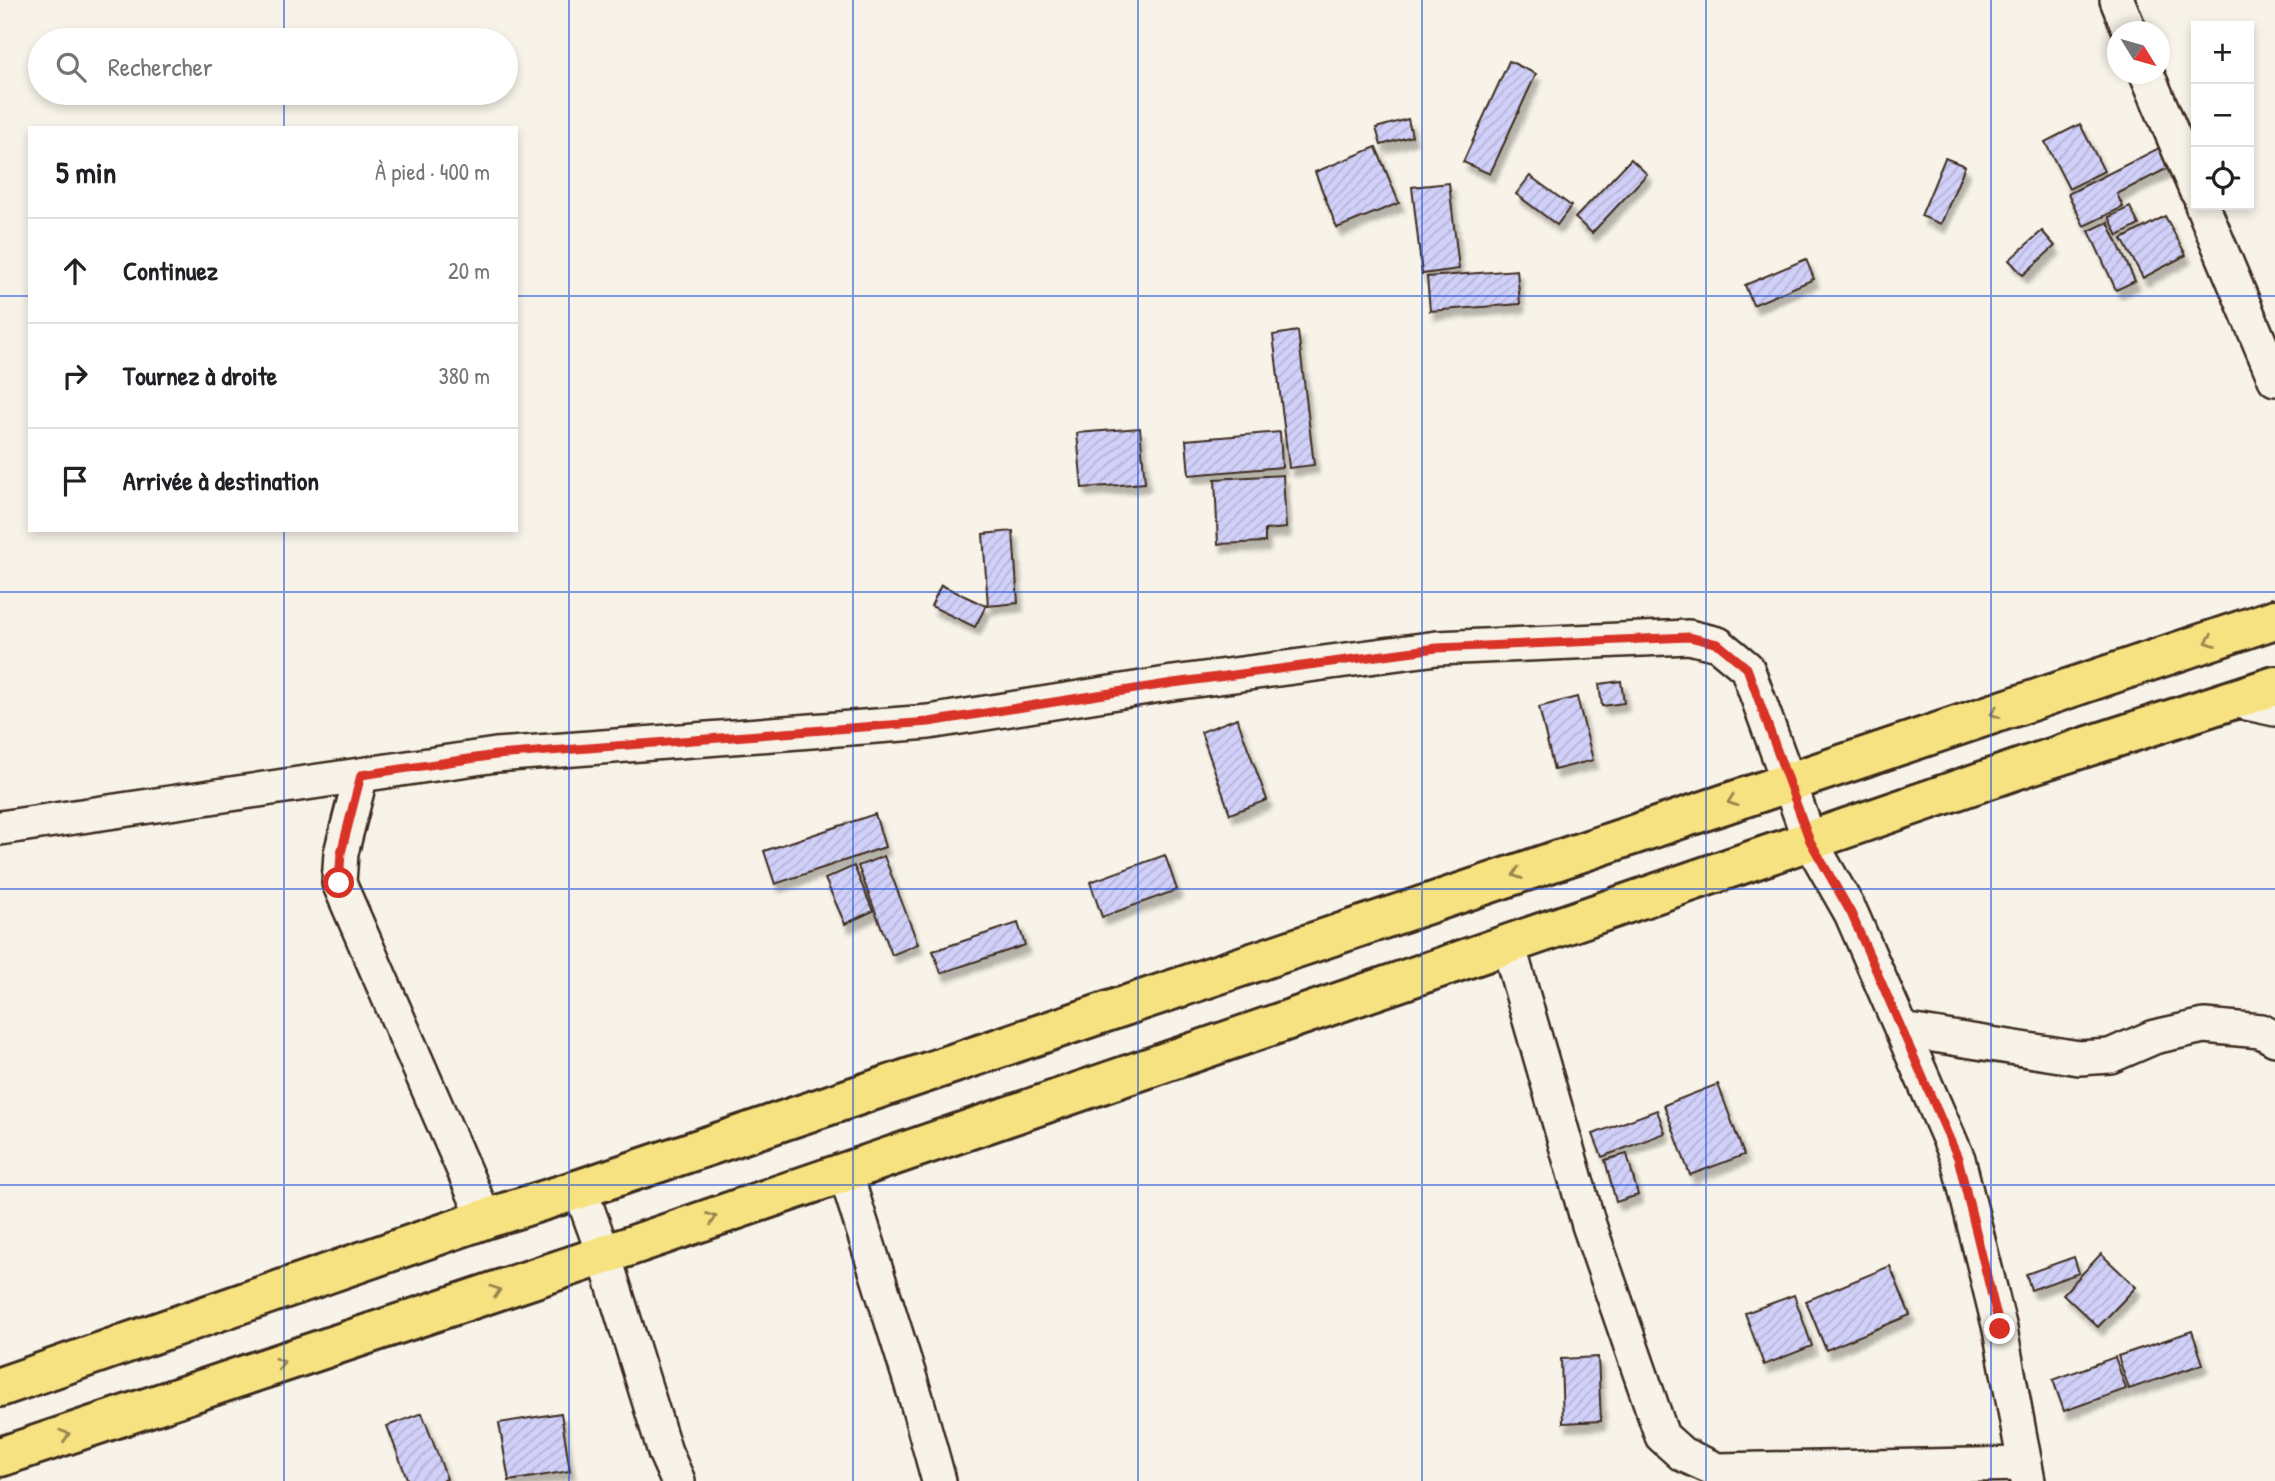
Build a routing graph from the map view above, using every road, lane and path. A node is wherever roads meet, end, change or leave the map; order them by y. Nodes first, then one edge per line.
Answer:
1 (2117, 0) edge
2 (2126, 21) edge
3 (2151, 84) edge
4 (2191, 178) edge
5 (2204, 210) edge
6 (2275, 379) edge
7 (2275, 619) edge
8 (2275, 686) edge
9 (2233, 700) junction
10 (2275, 709) edge
11 (361, 775) junction
12 (1788, 782) junction
13 (0, 828) edge
14 (1810, 841) junction
15 (1508, 944) junction
16 (1902, 1030) junction
17 (2275, 1039) edge
18 (845, 1172) junction
19 (580, 1189) junction
20 (485, 1219) junction
21 (604, 1255) junction
22 (0, 1387) edge
23 (0, 1457) edge
24 (2026, 1473) edge
25 (678, 1481) edge
26 (939, 1481) edge

1 - 2 street
3 - 4 street
5 - 6 street
7 -> 12 highway
8 - 9 highway
9 - 10 street
9 - 14 highway
11 - 12 street
11 - 13 street
11 - 20 street
12 - 14 street
12 -> 19 highway
14 - 15 highway
14 - 16 street
15 - 18 highway
15 - 24 street
16 - 17 street
16 - 24 street
21 -> 18 highway
18 - 26 street
19 - 20 highway
19 - 21 street
20 - 22 highway
23 -> 21 highway
21 - 25 street

